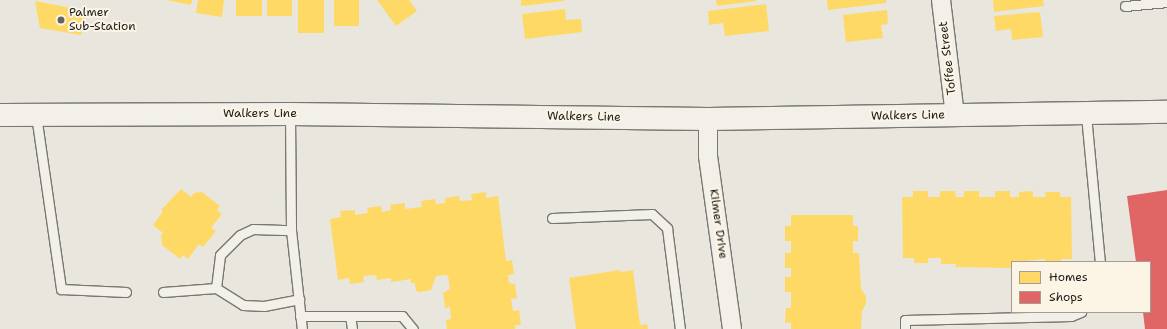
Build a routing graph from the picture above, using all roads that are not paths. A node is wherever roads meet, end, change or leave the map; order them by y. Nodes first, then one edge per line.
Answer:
1 (941, 0) edge
2 (1167, 2) edge
3 (1124, 6) dead end
4 (1167, 112) edge
5 (290, 114) junction
6 (0, 115) edge
7 (36, 115) junction
8 (1086, 115) junction
9 (955, 116) junction
10 (708, 119) junction
11 (552, 218) dead end
12 (291, 230) junction
13 (1100, 261) edge
14 (216, 288) junction
15 (126, 292) dead end
16 (163, 292) dead end
17 (299, 299) junction
18 (1078, 313) edge
19 (300, 316) junction
20 (350, 316) junction
21 (956, 319) junction
22 (302, 329) edge
23 (352, 329) edge
24 (413, 329) edge
25 (680, 329) edge
26 (732, 329) edge
27 (904, 329) edge
28 (956, 329) edge

1 - 9 street, Toffee Street
2 - 3 lane
4 - 8 main road, Walkers Line
5 - 7 main road, Walkers Line
5 - 10 main road, Walkers Line
5 - 12 lane
6 - 7 main road, Walkers Line
7 - 15 lane
8 - 9 main road, Walkers Line
8 - 13 lane
9 - 10 main road, Walkers Line
10 - 26 street, Kilmer Drive
11 - 25 lane
12 - 14 lane
12 - 17 lane
14 - 16 lane
14 - 17 lane
17 - 19 lane
18 - 21 lane
19 - 20 lane
19 - 22 lane
20 - 23 lane
20 - 24 lane
21 - 27 lane
21 - 28 lane

